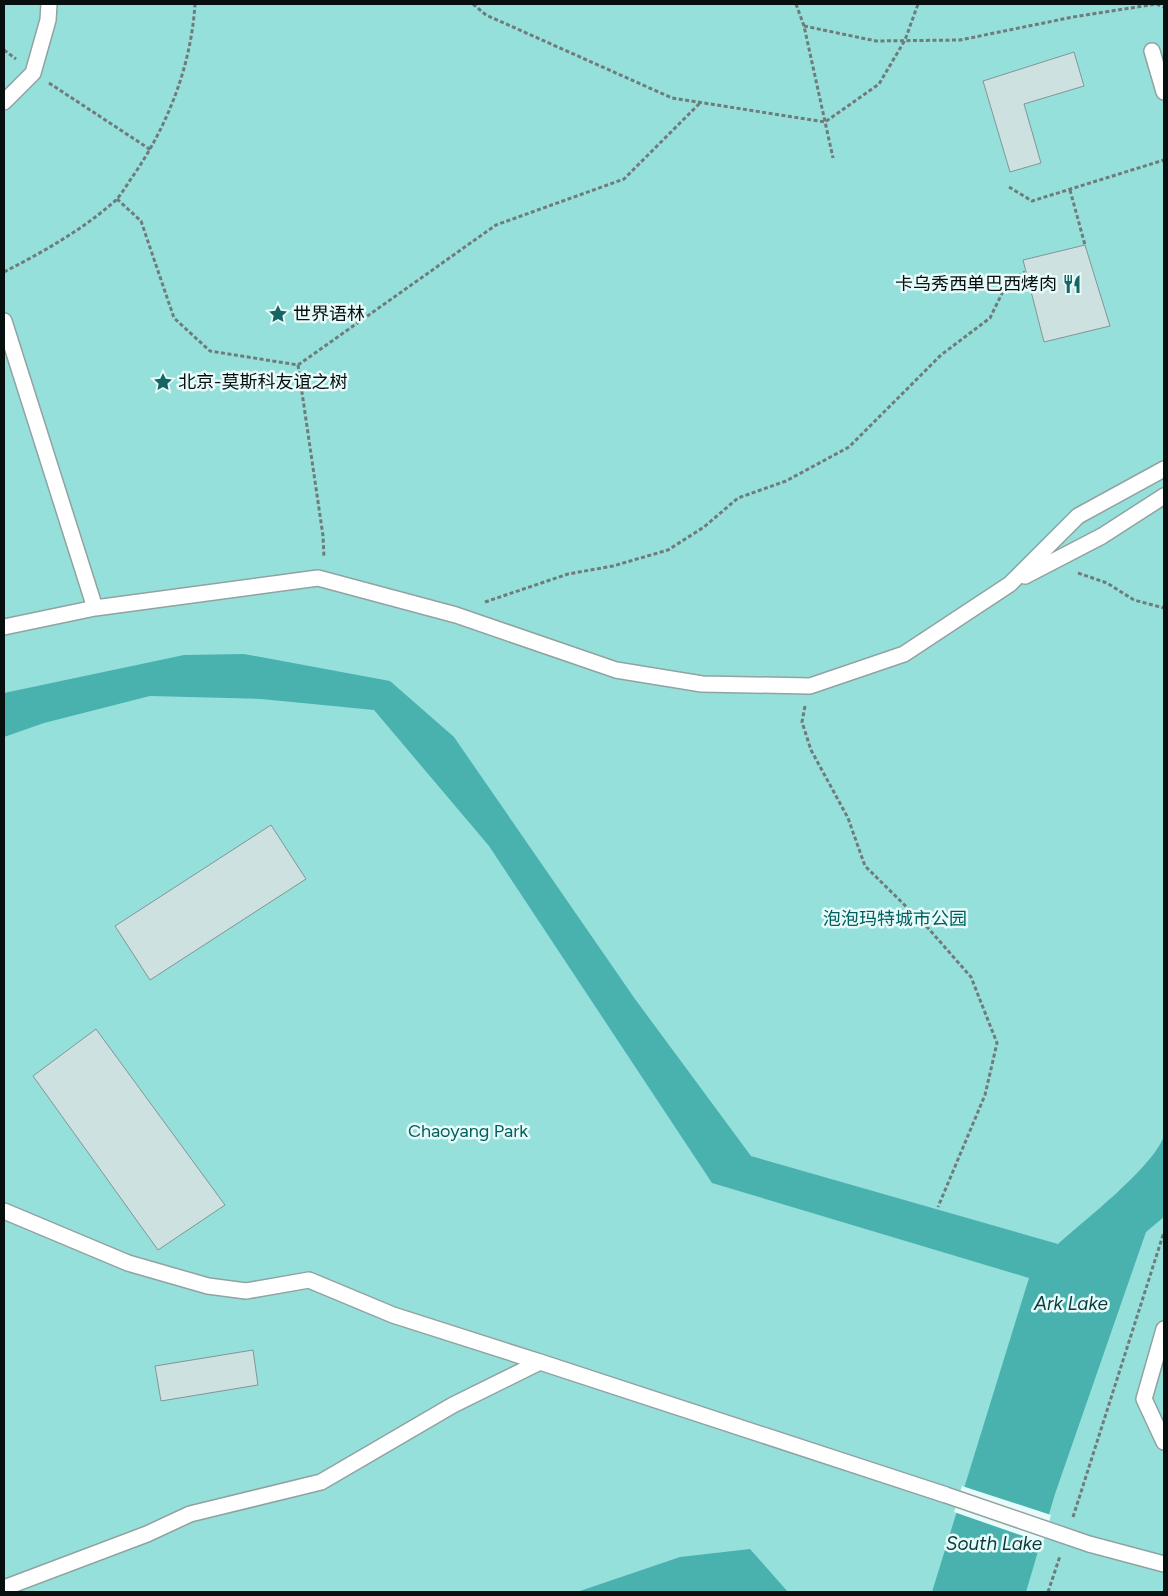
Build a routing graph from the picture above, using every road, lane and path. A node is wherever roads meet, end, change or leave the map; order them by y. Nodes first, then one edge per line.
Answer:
1 (49, 4) edge
2 (195, 4) edge
3 (473, 4) edge
4 (796, 4) edge
5 (918, 4) edge
6 (1164, 7) edge
7 (804, 26) junction
8 (905, 40) junction
9 (1152, 51) dead end
10 (33, 73) junction
11 (1164, 92) edge
12 (4, 102) edge
13 (700, 103) junction
14 (825, 122) junction
15 (151, 150) junction
16 (832, 158) dead end
17 (1164, 160) edge
18 (1009, 187) dead end
19 (1070, 190) junction
20 (117, 200) junction
21 (1085, 245) dead end
22 (4, 272) edge
23 (1025, 272) dead end
24 (4, 321) edge
25 (298, 365) junction
26 (1164, 469) edge
27 (1164, 496) edge
28 (1049, 563) junction
29 (318, 578) junction
30 (1010, 584) junction
31 (95, 608) junction
32 (1164, 608) edge
33 (456, 615) junction
34 (4, 626) edge
35 (810, 686) junction
36 (938, 1207) dead end
37 (4, 1211) edge
38 (1164, 1232) edge
39 (1164, 1329) edge
40 (540, 1362) junction
41 (1164, 1442) edge
42 (1070, 1526) dead end
43 (1060, 1554) dead end
44 (1164, 1564) edge
45 (4, 1588) edge
46 (1048, 1592) edge

1 - 10 lane
2 - 15 path
3 - 13 path
4 - 7 path
5 - 8 path
6 - 8 path
7 - 8 path
7 - 14 path
8 - 14 path
9 - 11 lane
10 - 12 lane
10 - 15 path
13 - 14 path
13 - 25 path
14 - 16 path
15 - 20 path
17 - 19 path
18 - 19 path
19 - 21 path
20 - 22 path
20 - 25 path
23 - 33 path
24 - 31 lane
25 - 29 path
26 - 30 lane
27 - 28 lane
28 - 30 lane
28 - 32 path
29 - 31 lane
29 - 33 lane
30 - 35 lane
31 - 34 lane
33 - 35 lane
35 - 36 path
37 - 40 lane
38 - 42 path
39 - 41 lane
40 - 44 lane, bridge
40 - 45 lane
43 - 46 path

